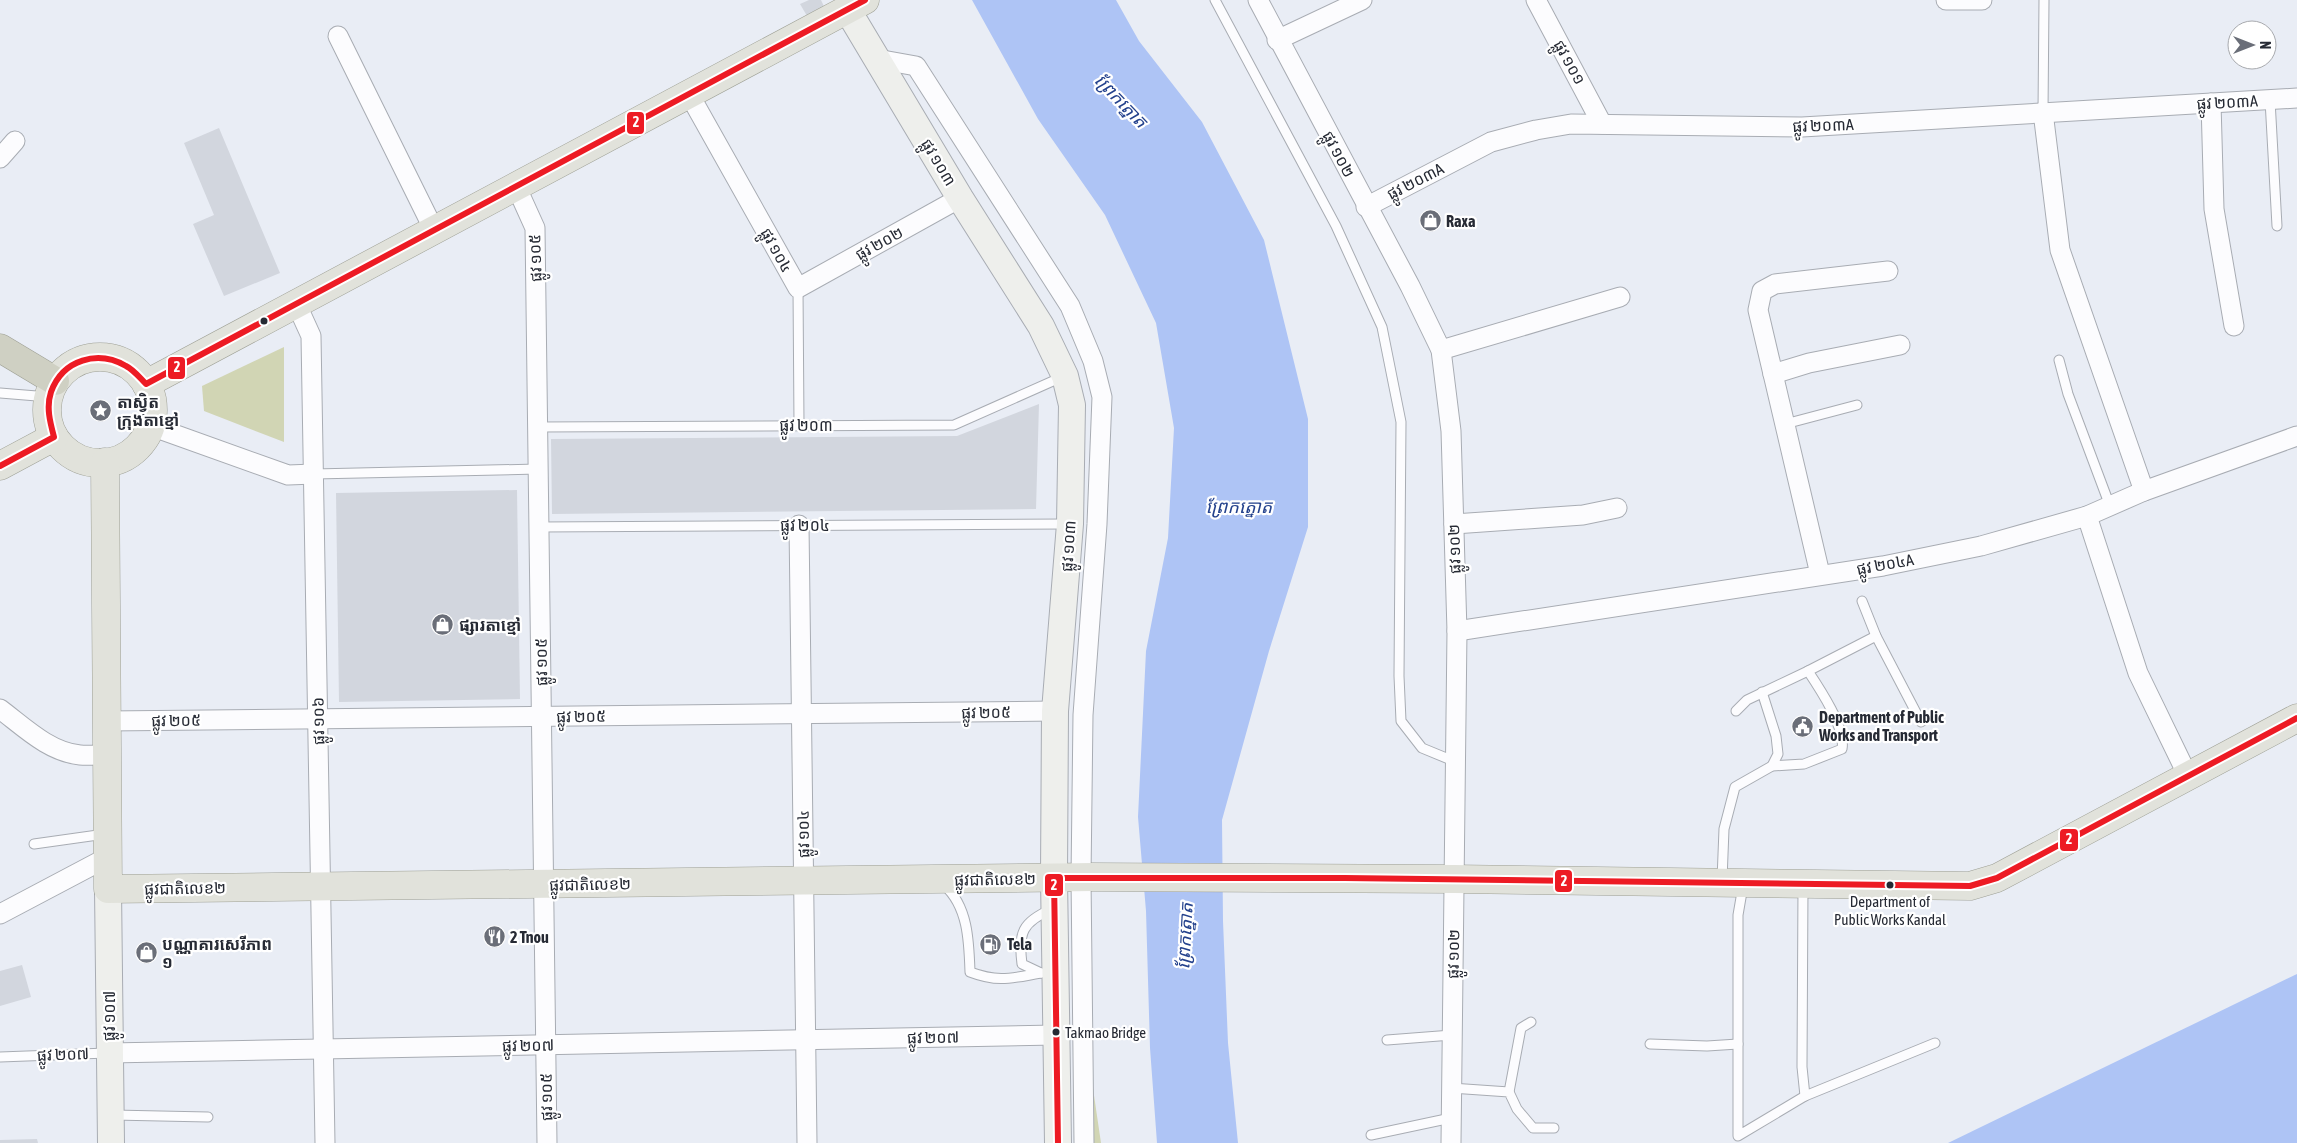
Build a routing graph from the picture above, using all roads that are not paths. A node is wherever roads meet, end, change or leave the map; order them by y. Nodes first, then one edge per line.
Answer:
1 (1215, 0) edge
2 (1258, 0) edge
3 (1362, 0) edge
4 (1536, 0) edge
5 (1946, 0) edge
6 (1982, 0) edge
7 (2044, 0) edge
8 (851, 3) edge
9 (338, 36) dead end
10 (1277, 40) junction
11 (877, 59) junction
12 (688, 94) junction
13 (2297, 98) edge
14 (2270, 100) junction
15 (2211, 103) junction
16 (2043, 112) junction
17 (1602, 124) junction
18 (15, 141) dead end
19 (0, 158) edge
20 (516, 186) junction
21 (960, 198) junction
22 (1366, 206) junction
23 (2277, 226) dead end
24 (434, 230) junction
25 (1888, 271) dead end
26 (798, 288) junction
27 (1620, 297) dead end
28 (296, 303) junction
29 (2234, 326) dead end
30 (1900, 345) dead end
31 (0, 348) edge
32 (1441, 350) junction
33 (2059, 360) dead end
34 (1773, 374) junction
35 (1065, 376) junction
36 (146, 384) junction
37 (52, 389) junction
38 (0, 393) edge
39 (1857, 406) dead end
40 (1785, 424) junction
41 (799, 425) junction
42 (151, 426) junction
43 (538, 427) junction
44 (2297, 436) edge
45 (54, 437) junction
46 (105, 462) junction
47 (0, 466) edge
48 (538, 468) junction
49 (314, 474) junction
50 (2144, 491) junction
51 (2110, 506) junction
52 (1617, 508) dead end
53 (2087, 516) junction
54 (1070, 524) junction
55 (1454, 524) junction
56 (799, 525) junction
57 (539, 527) junction
58 (1820, 574) junction
59 (1862, 601) dead end
60 (1457, 631) junction
61 (1876, 636) junction
62 (1808, 671) junction
63 (1762, 692) junction
64 (0, 709) edge
65 (1055, 711) junction
66 (1736, 711) dead end
67 (802, 714) junction
68 (541, 717) junction
69 (2297, 718) edge
70 (318, 719) junction
71 (107, 721) junction
72 (1921, 722) dead end
73 (107, 754) junction
74 (1456, 762) junction
75 (1772, 766) junction
76 (2188, 776) junction
77 (34, 844) dead end
78 (108, 845) junction
79 (1054, 878) junction
80 (1087, 878) junction
81 (1454, 878) junction
82 (938, 879) junction
83 (804, 881) junction
84 (1733, 882) junction
85 (1804, 883) junction
86 (544, 884) junction
87 (321, 886) junction
88 (108, 889) junction
89 (1055, 908) junction
90 (0, 914) edge
91 (1049, 975) junction
92 (1531, 1022) dead end
93 (1056, 1035) junction
94 (1452, 1035) junction
95 (806, 1040) junction
96 (1387, 1040) dead end
97 (1935, 1043) dead end
98 (1650, 1044) dead end
99 (1738, 1044) junction
100 (546, 1045) junction
101 (324, 1049) junction
102 (109, 1053) junction
103 (2, 1057) edge
104 (0, 1067) edge
105 (1451, 1088) junction
106 (1509, 1092) junction
107 (1805, 1096) junction
108 (111, 1115) junction
109 (208, 1117) dead end
110 (1451, 1118) junction
111 (1554, 1128) dead end
112 (1371, 1136) dead end
113 (111, 1143) edge
114 (326, 1143) edge
115 (547, 1143) edge
116 (807, 1143) edge
117 (1058, 1143) edge
118 (1084, 1143) edge
119 (1451, 1143) edge

1 - 74 lane
2 - 10 street, ផ្លូវ ១០២
3 - 10 street
4 - 17 street, ផ្លូវ ១០១
5 - 6 street
7 - 16 lane
8 - 11 street, ផ្លូវ ១០៣
8 - 12 main road
9 - 24 street
10 - 22 street, ផ្លូវ ១០២
11 - 21 street, ផ្លូវ ១០៣
11 - 80 street
12 - 20 main road
12 - 26 street, ផ្លូវ ១០៤
13 - 14 street, ផ្លូវ ២០៣A
14 - 15 street, ផ្លូវ ២០៣A
14 - 23 lane
15 - 16 street, ផ្លូវ ២០៣A
15 - 29 street
16 - 17 street, ផ្លូវ ២០៣A
16 - 50 street
17 - 22 street, ផ្លូវ ២០៣A
18 - 19 street
20 - 24 main road
20 - 43 street, ផ្លូវ ១០៥
21 - 26 street, ផ្លូវ ២០២
21 - 35 street, ផ្លូវ ១០៣
22 - 32 street, ផ្លូវ ១០២
24 - 28 main road
25 - 34 street
26 - 41 lane, ផ្លូវ ១០៤
27 - 32 street
28 - 36 main road
28 - 49 street, ផ្លូវ ១០៦
30 - 34 street
31 - 37 highway
32 - 55 street, ផ្លូវ ១០២
33 - 51 lane
34 - 40 street
35 - 41 lane, ផ្លូវ ២០៣
35 - 54 street, ផ្លូវ ១០៣
36 - 37 main road
36 - 42 main road
37 - 38 lane
37 - 45 main road
39 - 40 lane
40 - 58 street
41 - 43 lane, ផ្លូវ ២០៣
42 - 46 main road
42 - 49 street
43 - 48 street, ផ្លូវ ១០៥
44 - 50 street, ផ្លូវ ២០៤A
45 - 46 main road
45 - 47 main road
46 - 71 main road
48 - 49 lane
48 - 57 street, ផ្លូវ ១០៥
49 - 70 street, ផ្លូវ ១០៦
50 - 51 street, ផ្លូវ ២០៤A
51 - 53 street, ផ្លូវ ២០៤A
52 - 55 street
53 - 58 street, ផ្លូវ ២០៤A
53 - 76 street
54 - 56 lane, ផ្លូវ ២០៤
54 - 65 street, ផ្លូវ ១០៣
55 - 60 street, ផ្លូវ ១០២
56 - 57 lane, ផ្លូវ ២០៤
56 - 67 street, ផ្លូវ ១០៤
57 - 68 street, ផ្លូវ ១០៥
58 - 60 street, ផ្លូវ ២០៤A
59 - 61 lane
60 - 74 street, ផ្លូវ ១០២
61 - 62 lane
61 - 72 lane
62 - 63 lane
62 - 75 lane
63 - 66 lane
63 - 75 lane
64 - 73 street
65 - 67 street, ផ្លូវ ២០៥
65 - 79 street, ផ្លូវ ១០៣
67 - 68 street, ផ្លូវ ២០៥
67 - 83 street, ផ្លូវ ១០៤
68 - 70 street, ផ្លូវ ២០៥
68 - 86 street, ផ្លូវ ១០៥
69 - 76 main road, ផ្លូវជាតិលេខ២
70 - 71 street, ផ្លូវ ២០៥
70 - 87 street, ផ្លូវ ១០៦
71 - 73 main road
73 - 78 main road
74 - 81 street, ផ្លូវ ១០២
75 - 84 lane
76 - 85 main road, ផ្លូវជាតិលេខ២
77 - 78 lane
78 - 88 main road
78 - 90 street
79 - 80 main road, ផ្លូវជាតិលេខ២
79 - 82 main road, ផ្លូវជាតិលេខ២
79 - 89 street, ផ្លូវ ១០៣
80 - 81 main road, ផ្លូវជាតិលេខ២
80 - 118 street
81 - 84 main road, ផ្លូវជាតិលេខ២
81 - 94 street, ផ្លូវ ១០២
82 - 83 main road, ផ្លូវជាតិលេខ២
82 - 91 lane
83 - 86 main road, ផ្លូវជាតិលេខ២
83 - 95 street, ផ្លូវ ១០៤
84 - 85 main road, ផ្លូវជាតិលេខ២
84 - 99 lane
85 - 107 lane
86 - 87 main road, ផ្លូវជាតិលេខ២
86 - 100 street, ផ្លូវ ១០៥
87 - 88 main road, ផ្លូវជាតិលេខ២
87 - 101 street, ផ្លូវ ១០៦
88 - 102 street, ផ្លូវ ១០៧
89 - 91 street, ផ្លូវ ១០៣
89 - 91 lane
91 - 93 street, ផ្លូវ ១០៣
92 - 106 lane
93 - 95 street, ផ្លូវ ២០៧
93 - 117 street, ផ្លូវ ១០៣
94 - 96 lane
94 - 105 street, ផ្លូវ ១០២
95 - 100 street, ផ្លូវ ២០៧
95 - 116 street, ផ្លូវ ១០៤
97 - 107 lane
98 - 99 lane
99 - 107 lane
100 - 101 street, ផ្លូវ ២០៧
100 - 115 street, ផ្លូវ ១០៥
101 - 102 street, ផ្លូវ ២០៧
101 - 114 street, ផ្លូវ ១០៦
102 - 103 lane, ផ្លូវ ២០៧
102 - 108 street, ផ្លូវ ១០៧
103 - 104 lane
105 - 106 lane
105 - 110 street, ផ្លូវ ១០២
106 - 111 lane
108 - 109 lane
108 - 113 street, ផ្លូវ ១០៧
110 - 112 lane
110 - 119 street, ផ្លូវ ១០២

